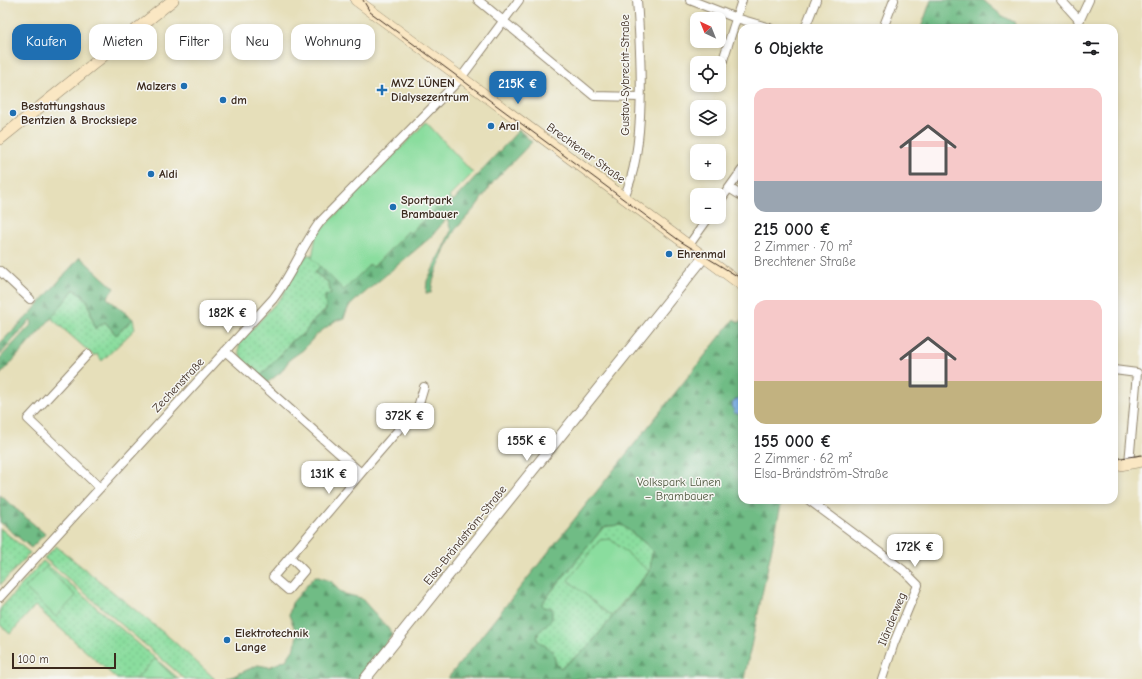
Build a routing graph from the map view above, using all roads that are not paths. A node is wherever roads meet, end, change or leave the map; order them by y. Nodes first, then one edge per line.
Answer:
1 (173, 0) edge
2 (356, 0) edge
3 (478, 0) edge
4 (519, 0) edge
5 (637, 0) edge
6 (690, 0) edge
7 (742, 0) edge
8 (816, 0) edge
9 (894, 0) edge
10 (1061, 0) edge
11 (1089, 0) edge
12 (736, 18) junction
13 (1079, 20) junction
14 (503, 21) junction
15 (756, 24) edge
16 (806, 24) edge
17 (885, 24) edge
18 (1078, 24) edge
19 (724, 56) edge
20 (461, 78) junction
21 (640, 97) junction
22 (0, 139) edge
23 (738, 176) edge
24 (730, 188) junction
25 (726, 193) edge
26 (738, 193) edge
27 (624, 197) junction
28 (704, 224) edge
29 (689, 245) junction
30 (704, 257) junction
31 (0, 271) edge
32 (738, 282) edge
33 (30, 299) dead end
34 (225, 351) junction
35 (88, 354) dead end
36 (1118, 371) edge
37 (424, 388) dead end
38 (1142, 461) edge
39 (1129, 464) junction
40 (1118, 465) edge
41 (361, 473) junction
42 (100, 488) junction
43 (814, 504) edge
44 (290, 557) dead end
45 (0, 597) edge
46 (365, 679) edge
47 (882, 679) edge

1 - 22 main road
2 - 20 main road, Brechtener Straße
3 - 14 street
4 - 14 street, Zechenstraße
5 - 21 street, Gustav-Sybrecht-Straße
6 - 12 street
7 - 12 street
8 - 16 street
9 - 17 street
10 - 13 street
11 - 13 street
12 - 15 street
12 - 19 street
13 - 18 street
14 - 20 street, Zechenstraße
14 - 21 street
20 - 27 main road, Brechtener Straße
20 - 34 street, Zechenstraße
21 - 27 street, Gustav-Sybrecht-Straße
23 - 24 street
24 - 25 street
24 - 26 street
27 - 29 main road, Brechtener Straße
28 - 29 street
29 - 30 main road, Brechtener Straße
30 - 32 main road, Brechtener Straße
30 - 46 street, Elsa-Brändström-Straße
31 - 33 street
34 - 41 street
34 - 42 street, Zechenstraße
35 - 42 street
36 - 39 street
37 - 41 street
38 - 39 main road
39 - 40 main road
41 - 44 street
42 - 45 street, Zechenstraße
43 - 47 street, Iländerweg

